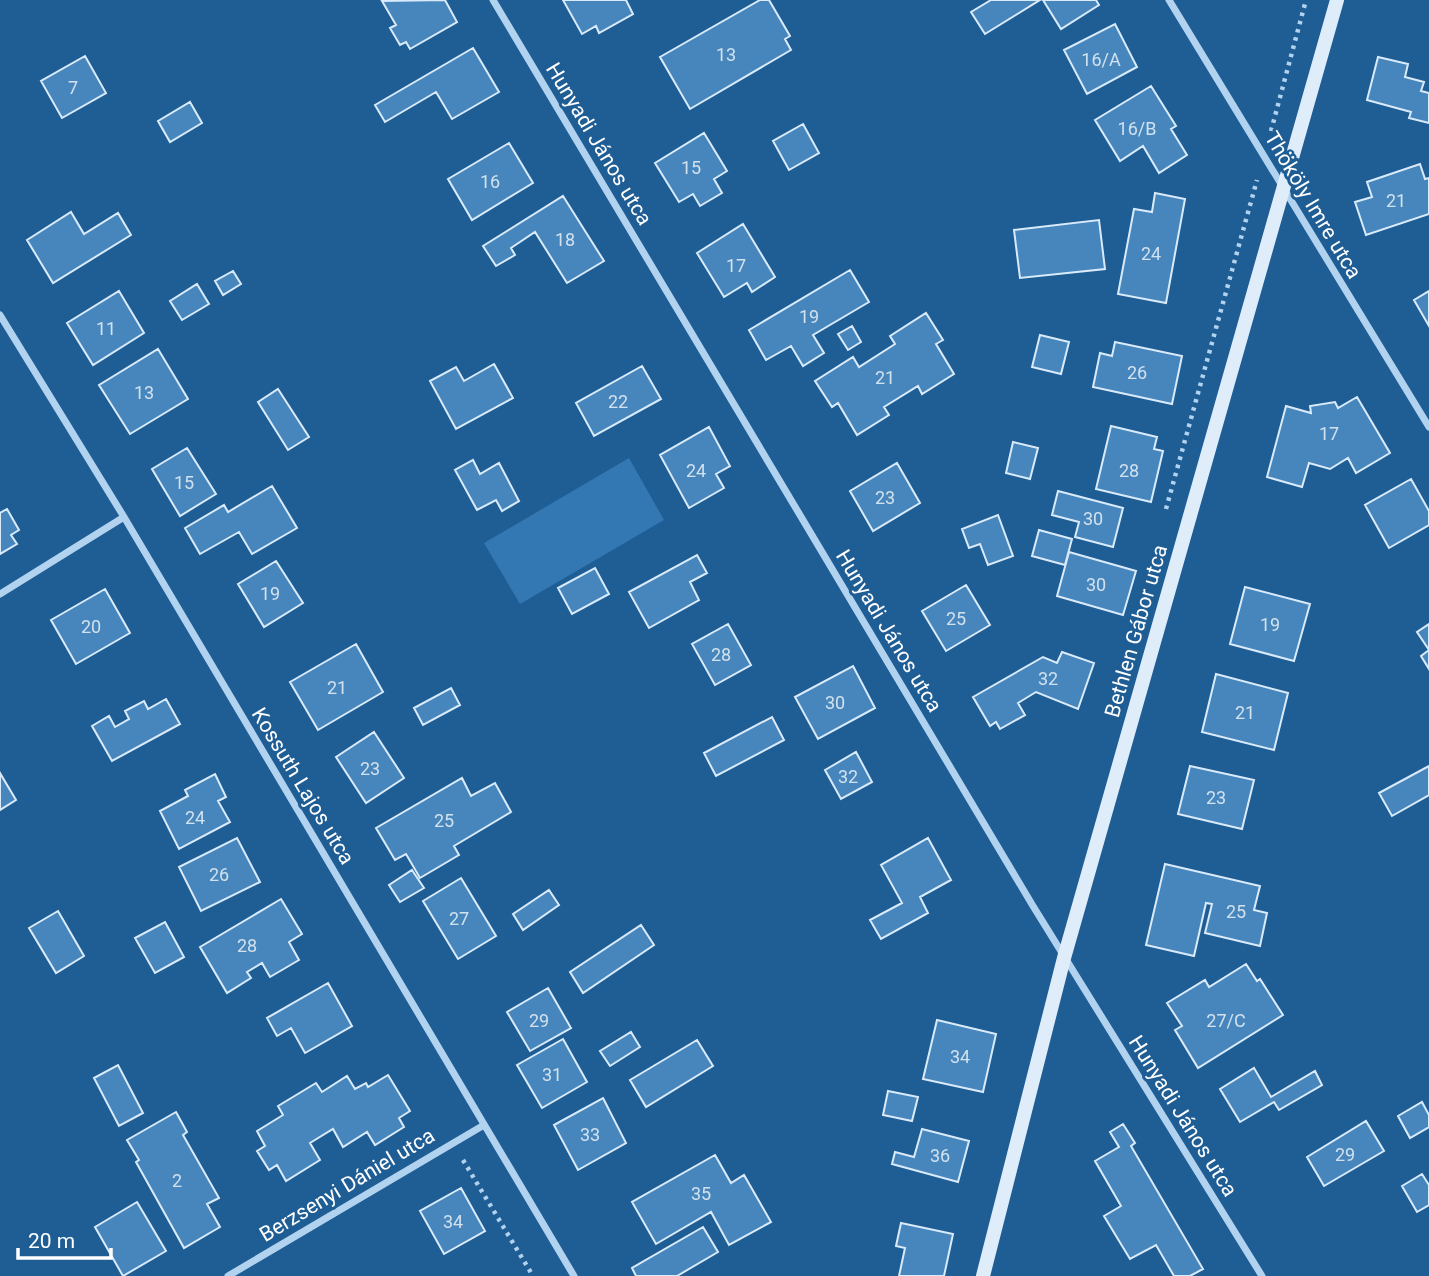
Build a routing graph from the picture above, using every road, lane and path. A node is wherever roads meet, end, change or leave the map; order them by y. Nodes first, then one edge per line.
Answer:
1 (493, 0) edge
2 (1169, 0) edge
3 (1337, 0) edge
4 (1284, 190) junction
5 (0, 315) edge
6 (1429, 427) edge
7 (124, 517) junction
8 (0, 594) edge
9 (1064, 958) junction
10 (484, 1125) junction
11 (453, 1143) junction
12 (228, 1276) edge
13 (533, 1276) edge
14 (574, 1276) edge
15 (983, 1276) edge
16 (1262, 1276) edge

1 - 9 street, Hunyadi János utca
2 - 4 street, Thököly Imre utca
3 - 4 street, Bethlen Gábor utca
4 - 6 street, Thököly Imre utca
4 - 9 street, Bethlen Gábor utca
5 - 7 street, Kossuth Lajos utca
7 - 8 street
7 - 10 street, Kossuth Lajos utca
9 - 15 street, Bethlen Gábor utca
9 - 16 street, Hunyadi János utca
10 - 11 street, Berzsenyi Dániel utca
10 - 14 street, Kossuth Lajos utca
11 - 12 street, Berzsenyi Dániel utca
11 - 13 path

